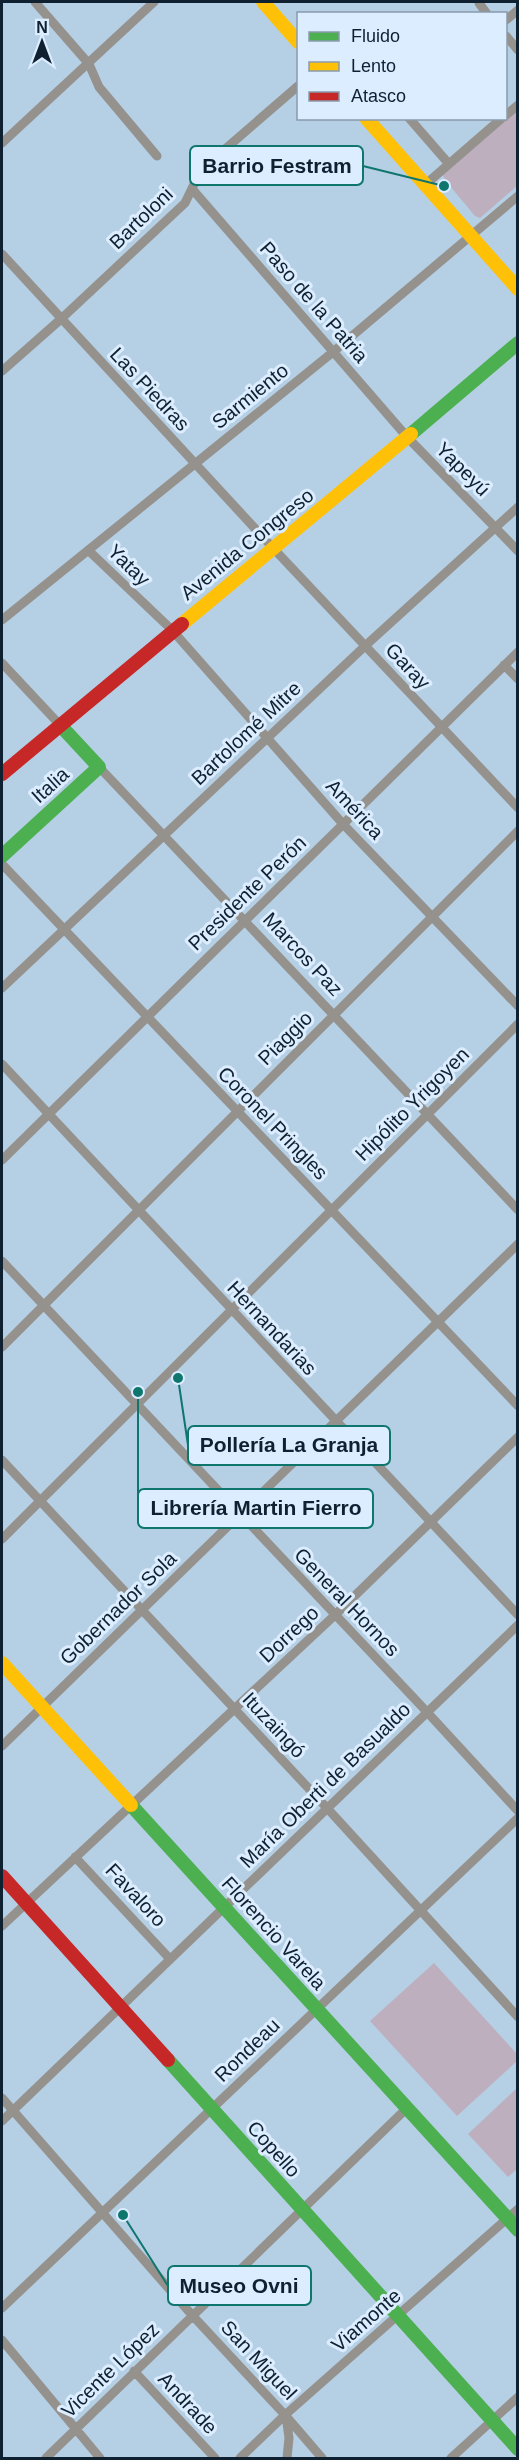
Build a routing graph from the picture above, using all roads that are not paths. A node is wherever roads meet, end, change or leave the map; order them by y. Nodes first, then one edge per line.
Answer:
1 (35, 2) edge
2 (154, 2) edge
3 (263, 2) edge
4 (479, 3) dead end
5 (486, 12) edge
6 (507, 37) edge
7 (297, 41) edge
8 (518, 50) edge
9 (89, 64) junction
10 (297, 87) edge
11 (368, 120) edge
12 (411, 120) edge
13 (500, 120) edge
14 (2, 143) edge
15 (157, 156) dead end
16 (448, 164) junction
17 (426, 184) junction
18 (193, 190) junction
19 (518, 196) edge
20 (472, 235) junction
21 (2, 254) edge
22 (518, 289) edge
23 (61, 319) junction
24 (518, 343) edge
25 (333, 352) junction
26 (2, 371) edge
27 (408, 438) junction
28 (195, 464) junction
29 (518, 507) edge
30 (496, 527) junction
31 (273, 548) junction
32 (88, 550) junction
33 (518, 551) edge
34 (2, 620) edge
35 (172, 630) junction
36 (365, 646) junction
37 (518, 652) edge
38 (2, 663) edge
39 (504, 665) junction
40 (518, 680) edge
41 (60, 725) junction
42 (441, 727) junction
43 (267, 738) junction
44 (99, 767) junction
45 (2, 774) edge
46 (518, 808) edge
47 (343, 824) junction
48 (518, 831) edge
49 (164, 836) junction
50 (2, 856) edge
51 (2, 864) edge
52 (432, 917) junction
53 (244, 921) junction
54 (62, 928) junction
55 (2, 988) edge
56 (518, 1006) edge
57 (333, 1015) junction
58 (146, 1017) junction
59 (518, 1024) edge
60 (2, 1064) edge
61 (237, 1112) junction
62 (48, 1113) junction
63 (427, 1114) junction
64 (2, 1160) edge
65 (138, 1210) junction
66 (331, 1210) junction
67 (518, 1210) edge
68 (518, 1244) edge
69 (2, 1261) edge
70 (42, 1306) junction
71 (231, 1311) junction
72 (438, 1322) junction
73 (2, 1347) edge
74 (136, 1405) junction
75 (518, 1406) edge
76 (335, 1422) junction
77 (518, 1437) edge
78 (2, 1461) edge
79 (40, 1501) junction
80 (240, 1515) junction
81 (431, 1523) junction
82 (2, 1539) edge
83 (142, 1610) junction
84 (335, 1615) junction
85 (518, 1615) edge
86 (518, 1625) edge
87 (2, 1662) edge
88 (42, 1707) junction
89 (234, 1709) junction
90 (427, 1712) junction
91 (2, 1746) edge
92 (131, 1804) junction
93 (327, 1808) junction
94 (518, 1811) edge
95 (518, 1818) edge
96 (75, 1857) junction
97 (2, 1876) edge
98 (25, 1902) junction
99 (224, 1907) junction
100 (420, 1910) junction
101 (2, 1926) edge
102 (170, 1959) junction
103 (120, 2007) junction
104 (317, 2008) junction
105 (516, 2013) edge
106 (2, 2098) edge
107 (407, 2108) junction
108 (211, 2109) junction
109 (12, 2110) junction
110 (2, 2121) edge
111 (302, 2210) junction
112 (102, 2212) junction
113 (512, 2214) edge
114 (518, 2230) edge
115 (2, 2308) edge
116 (192, 2315) junction
117 (398, 2316) junction
118 (2, 2340) edge
119 (135, 2372) junction
120 (518, 2397) edge
121 (285, 2415) junction
122 (492, 2420) junction
123 (75, 2428) junction
124 (518, 2448) edge
125 (46, 2458) edge
126 (100, 2458) edge
127 (215, 2458) edge
128 (240, 2458) edge
129 (287, 2458) edge
130 (322, 2458) edge
131 (451, 2458) edge

1 - 9 street
2 - 9 street
3 - 7 street
4 - 5 street
6 - 8 street
9 - 14 street
9 - 15 street
10 - 18 street, Bartoloni
11 - 17 street
12 - 16 street
13 - 16 street
16 - 17 street
17 - 20 street
18 - 23 street, Bartoloni
18 - 25 street, Paso de la Patria
19 - 20 street, Sarmiento
20 - 22 street
20 - 25 street, Sarmiento
21 - 23 street, Las Piedras
23 - 26 street, Bartoloni
23 - 28 street, Las Piedras
24 - 27 street, Avenida Congreso
25 - 27 street, Paso de la Patria
25 - 28 street, Sarmiento
27 - 30 street, Yapeyú
27 - 31 street, Avenida Congreso
28 - 31 street, Las Piedras
28 - 32 street, Sarmiento
29 - 30 street, Bartolomé Mitre
30 - 33 street, Yapeyú
30 - 36 street, Bartolomé Mitre
31 - 35 street, Avenida Congreso
31 - 36 street, Garay
32 - 34 street, Sarmiento
32 - 35 street, Yatay
35 - 41 street, Avenida Congreso
35 - 43 street, América
36 - 42 street, Garay
36 - 43 street, Bartolomé Mitre
37 - 39 street, Presidente Perón
38 - 41 street
39 - 40 street
39 - 42 street, Presidente Perón
41 - 44 street, Marcos Paz
41 - 45 street, Avenida Congreso
42 - 46 street, Garay
42 - 47 street, Presidente Perón
43 - 47 street, América
43 - 49 street, Bartolomé Mitre
44 - 49 street, Marcos Paz
44 - 50 street, Italia
47 - 52 street, América
47 - 53 street, Presidente Perón
48 - 52 street, Piaggio
49 - 53 street, Marcos Paz
49 - 54 street, Bartolomé Mitre
51 - 54 street, Coronel Pringles
52 - 56 street, América
52 - 57 street, Piaggio
53 - 57 street, Marcos Paz
53 - 58 street, Presidente Perón
54 - 55 street, Bartolomé Mitre
54 - 58 street, Coronel Pringles
57 - 61 street, Piaggio
57 - 63 street, Marcos Paz
58 - 61 street, Coronel Pringles
58 - 62 street, Presidente Perón
59 - 63 street, Hipólito Yrigoyen
60 - 62 street, Hernandarias
61 - 65 street, Piaggio
61 - 66 street, Coronel Pringles
62 - 64 street, Presidente Perón
62 - 65 street, Hernandarias
63 - 66 street, Hipólito Yrigoyen
63 - 67 street, Marcos Paz
65 - 70 street, Piaggio
65 - 71 street, Hernandarias
66 - 71 street, Hipólito Yrigoyen
66 - 72 street, Coronel Pringles
68 - 72 street, Gobernador Sola
69 - 70 street, General Hornos
70 - 73 street, Piaggio
70 - 74 street, General Hornos
71 - 74 street, Hipólito Yrigoyen
71 - 76 street, Hernandarias
72 - 75 street, Coronel Pringles
72 - 76 street, Gobernador Sola
74 - 79 street, Hipólito Yrigoyen
74 - 80 street, General Hornos
76 - 80 street, Gobernador Sola
76 - 81 street, Hernandarias
77 - 81 street, Dorrego
78 - 79 street, Ituzaingó
79 - 82 street, Hipólito Yrigoyen
79 - 83 street, Ituzaingó
80 - 83 street, Gobernador Sola
80 - 84 street, General Hornos
81 - 84 street, Dorrego
81 - 85 street, Hernandarias
83 - 88 street, Gobernador Sola
83 - 89 street, Ituzaingó
84 - 89 street, Dorrego
84 - 90 street, General Hornos
86 - 90 street, María Oberti de Basualdo
87 - 88 street, Florencio Varela
88 - 91 street, Gobernador Sola
88 - 92 street, Florencio Varela
89 - 92 street, Dorrego
89 - 93 street, Ituzaingó
90 - 93 street, María Oberti de Basualdo
90 - 94 street, General Hornos
92 - 96 street, Dorrego
92 - 99 street, Florencio Varela
93 - 99 street, María Oberti de Basualdo
93 - 100 street, Ituzaingó
95 - 100 street, Rondeau
96 - 98 street, Dorrego
96 - 102 street, Favaloro
97 - 98 street, Copello
98 - 101 street, Dorrego
98 - 103 street, Copello
99 - 102 street, María Oberti de Basualdo
99 - 104 street, Florencio Varela
100 - 104 street, Rondeau
100 - 105 street, Ituzaingó
102 - 103 street, María Oberti de Basualdo
103 - 108 street, Copello
103 - 109 street, María Oberti de Basualdo
104 - 107 street, Florencio Varela
104 - 108 street, Rondeau
106 - 109 street, San Miguel
107 - 111 street, Vicente López
107 - 113 street, Florencio Varela
108 - 111 street, Copello
108 - 112 street, Rondeau
109 - 110 street, María Oberti de Basualdo
109 - 112 street, San Miguel
111 - 116 street, Vicente López
111 - 117 street, Copello
112 - 115 street, Rondeau
112 - 116 street, San Miguel
113 - 114 street, Florencio Varela
113 - 117 street, Viamonte
116 - 119 street, Vicente López
116 - 121 street, San Miguel
117 - 121 street, Viamonte
117 - 122 street, Copello
118 - 123 street
119 - 123 street, Vicente López
119 - 127 street, Andrade
120 - 122 street
121 - 128 street, Viamonte
121 - 129 street
121 - 130 street, San Miguel
122 - 124 street, Copello
122 - 131 street
123 - 125 street, Vicente López
123 - 126 street

